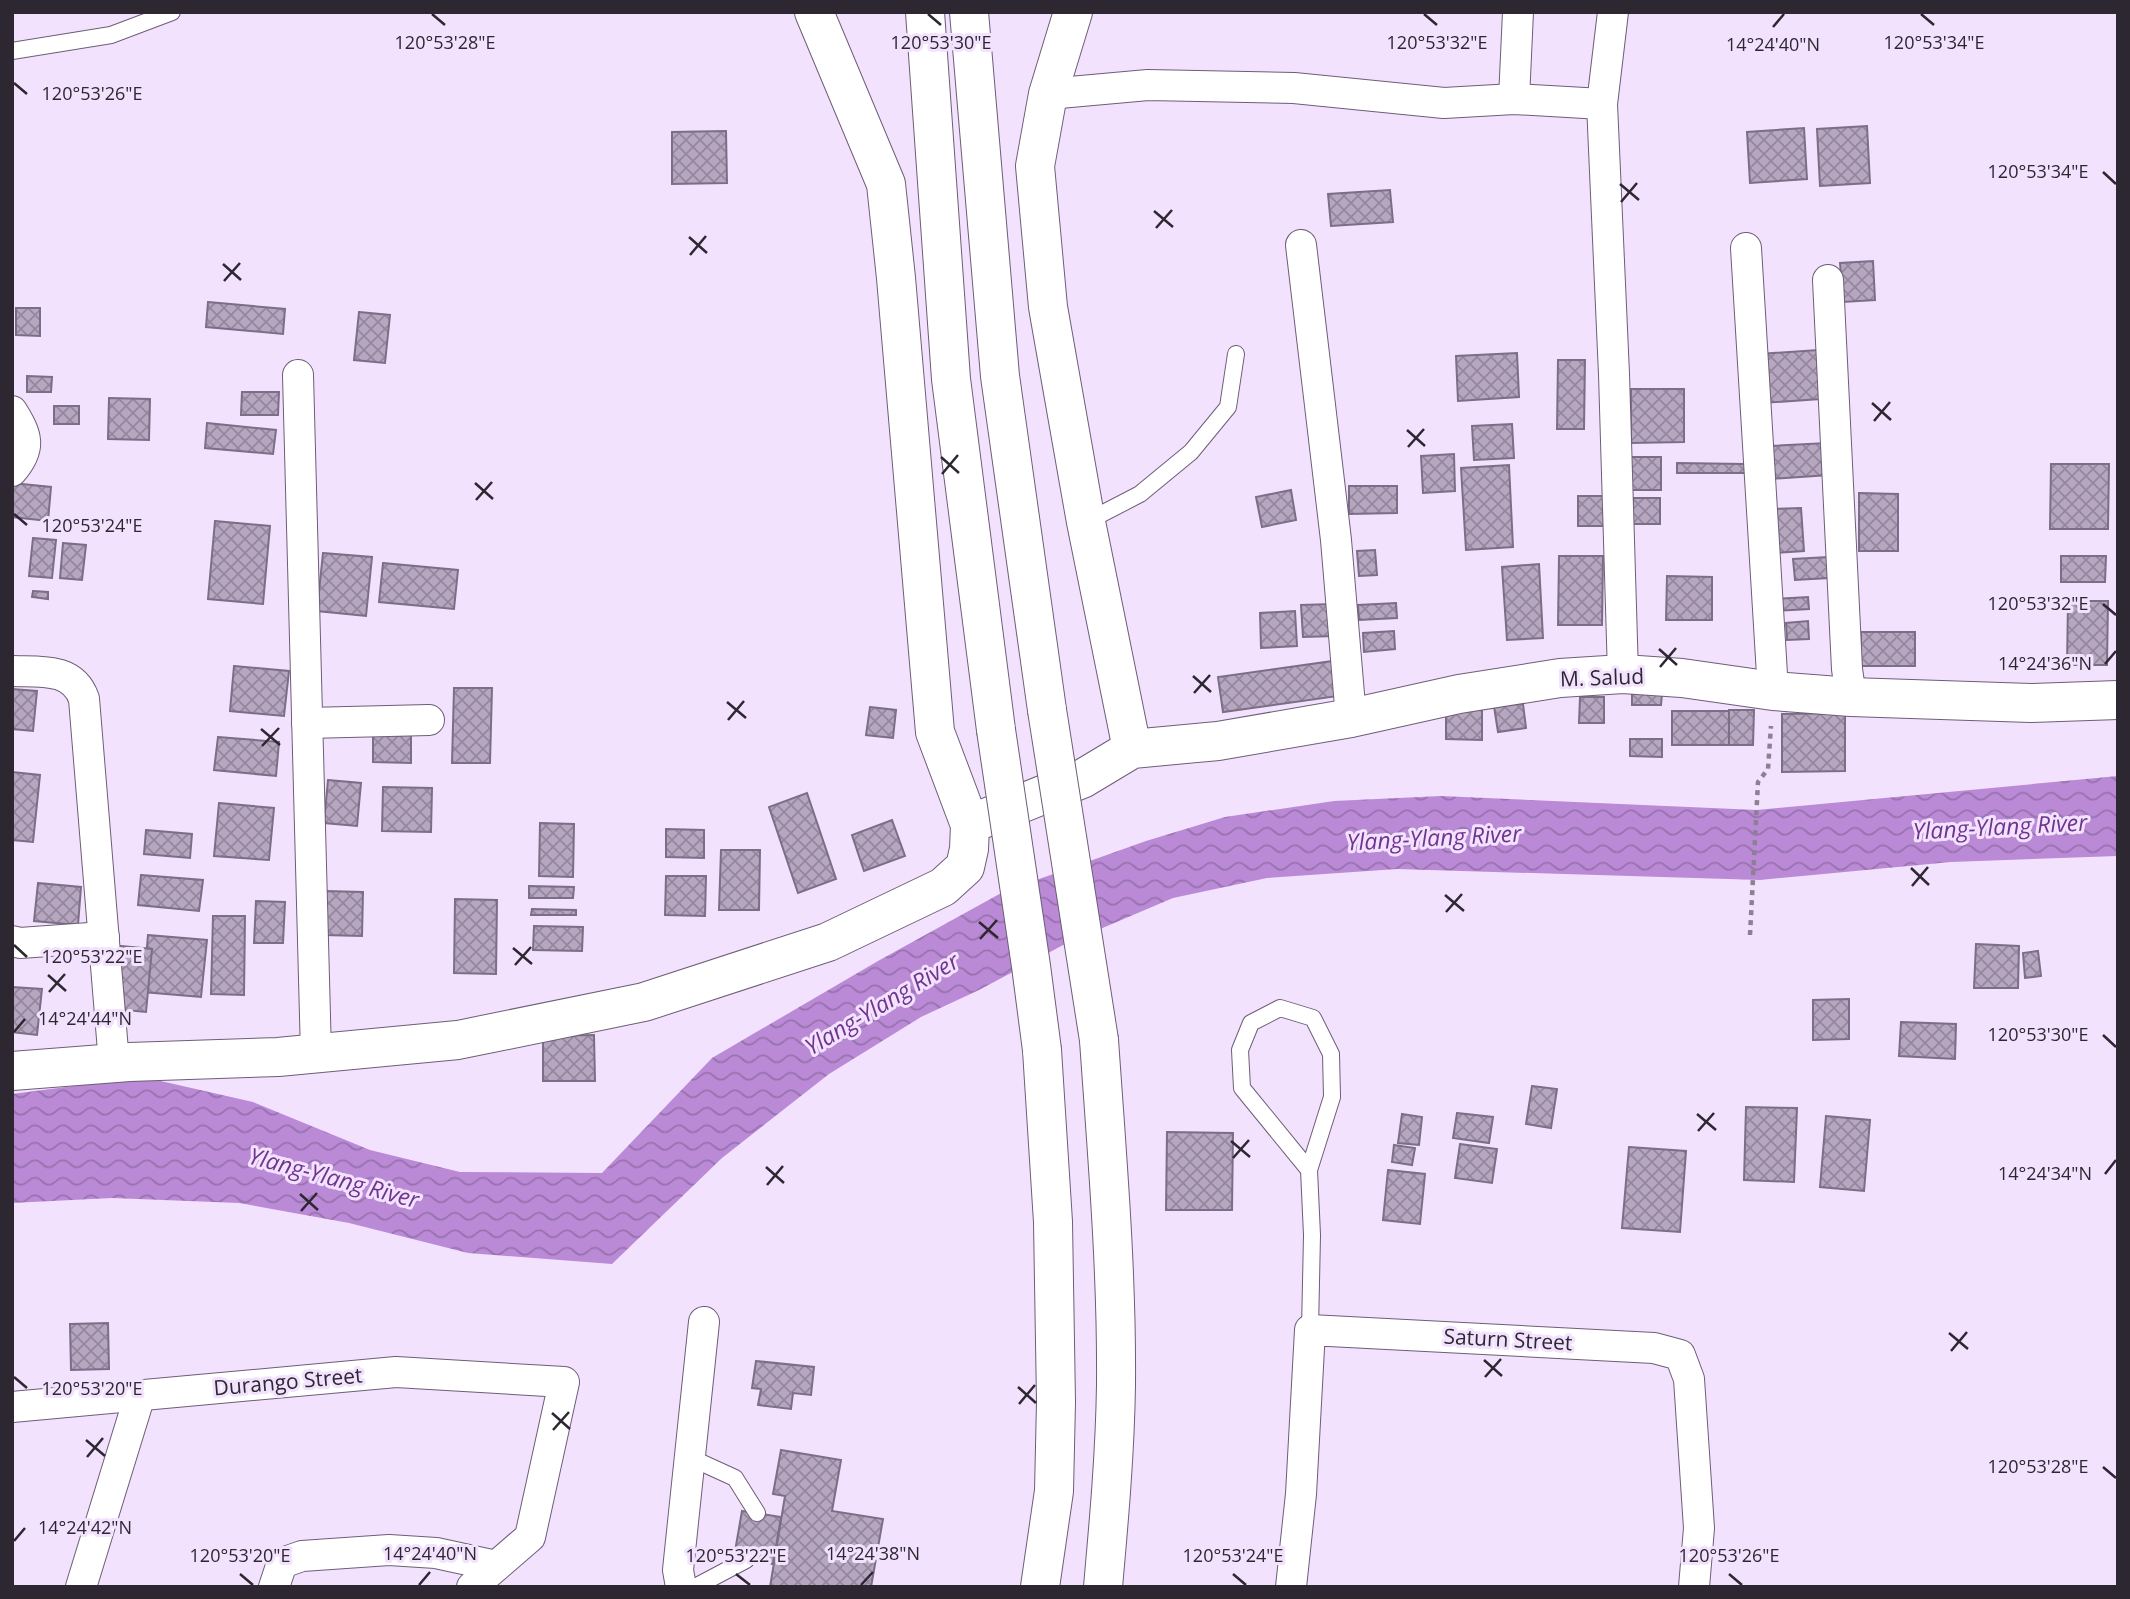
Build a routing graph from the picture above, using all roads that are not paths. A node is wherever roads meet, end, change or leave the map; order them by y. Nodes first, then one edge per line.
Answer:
1 (172, 12) edge
2 (814, 12) edge
3 (925, 12) edge
4 (969, 12) edge
5 (1073, 12) edge
6 (1518, 12) edge
7 (1614, 12) edge
8 (12, 51) edge
9 (1048, 94) junction
10 (1514, 99) junction
11 (1602, 104) junction
12 (1301, 245) dead end
13 (1746, 248) dead end
14 (1828, 280) dead end
15 (1236, 354) dead end
16 (298, 375) dead end
17 (12, 411) edge
18 (12, 471) edge
19 (1086, 522) junction
20 (12, 671) edge
21 (1623, 674) junction
22 (1851, 697) junction
23 (2118, 700) edge
24 (1772, 706) junction
25 (1351, 718) junction
26 (429, 720) dead end
27 (307, 723) junction
28 (1132, 749) junction
29 (970, 825) junction
30 (104, 937) junction
31 (12, 941) edge
32 (316, 1054) junction
33 (114, 1063) junction
34 (12, 1071) edge
35 (1309, 1170) junction
36 (704, 1322) dead end
37 (1310, 1330) junction
38 (140, 1395) junction
39 (12, 1407) edge
40 (689, 1457) junction
41 (757, 1513) dead end
42 (746, 1560) dead end
43 (496, 1566) junction
44 (81, 1587) edge
45 (274, 1587) edge
46 (472, 1587) edge
47 (681, 1587) edge
48 (695, 1587) edge
49 (1040, 1587) edge
50 (1103, 1587) edge
51 (1291, 1587) edge
52 (1694, 1587) edge

1 - 8 lane
2 - 29 street
3 - 49 street, bridge
4 - 50 street, bridge
5 - 9 street
6 - 10 street
7 - 11 street
9 - 10 street
9 - 19 street
10 - 11 street
11 - 21 street
12 - 25 street
13 - 24 street
14 - 22 street
15 - 19 lane
16 - 27 street
17 - 18 street
19 - 28 street
20 - 30 street
21 - 24 street, M. Salud
21 - 25 street, M. Salud
22 - 23 street, M. Salud
22 - 24 street, M. Salud
25 - 28 street, M. Salud
26 - 27 street
27 - 32 street
28 - 29 street
29 - 32 street
30 - 31 street
30 - 33 street
32 - 33 street
33 - 34 street
35 - 35 lane
35 - 37 lane
36 - 40 street
37 - 51 street
37 - 52 street, Saturn Street
38 - 39 street, Durango Street
38 - 43 street, Durango Street
38 - 44 street
40 - 41 lane
40 - 47 street
42 - 48 lane
43 - 45 street
43 - 46 street

